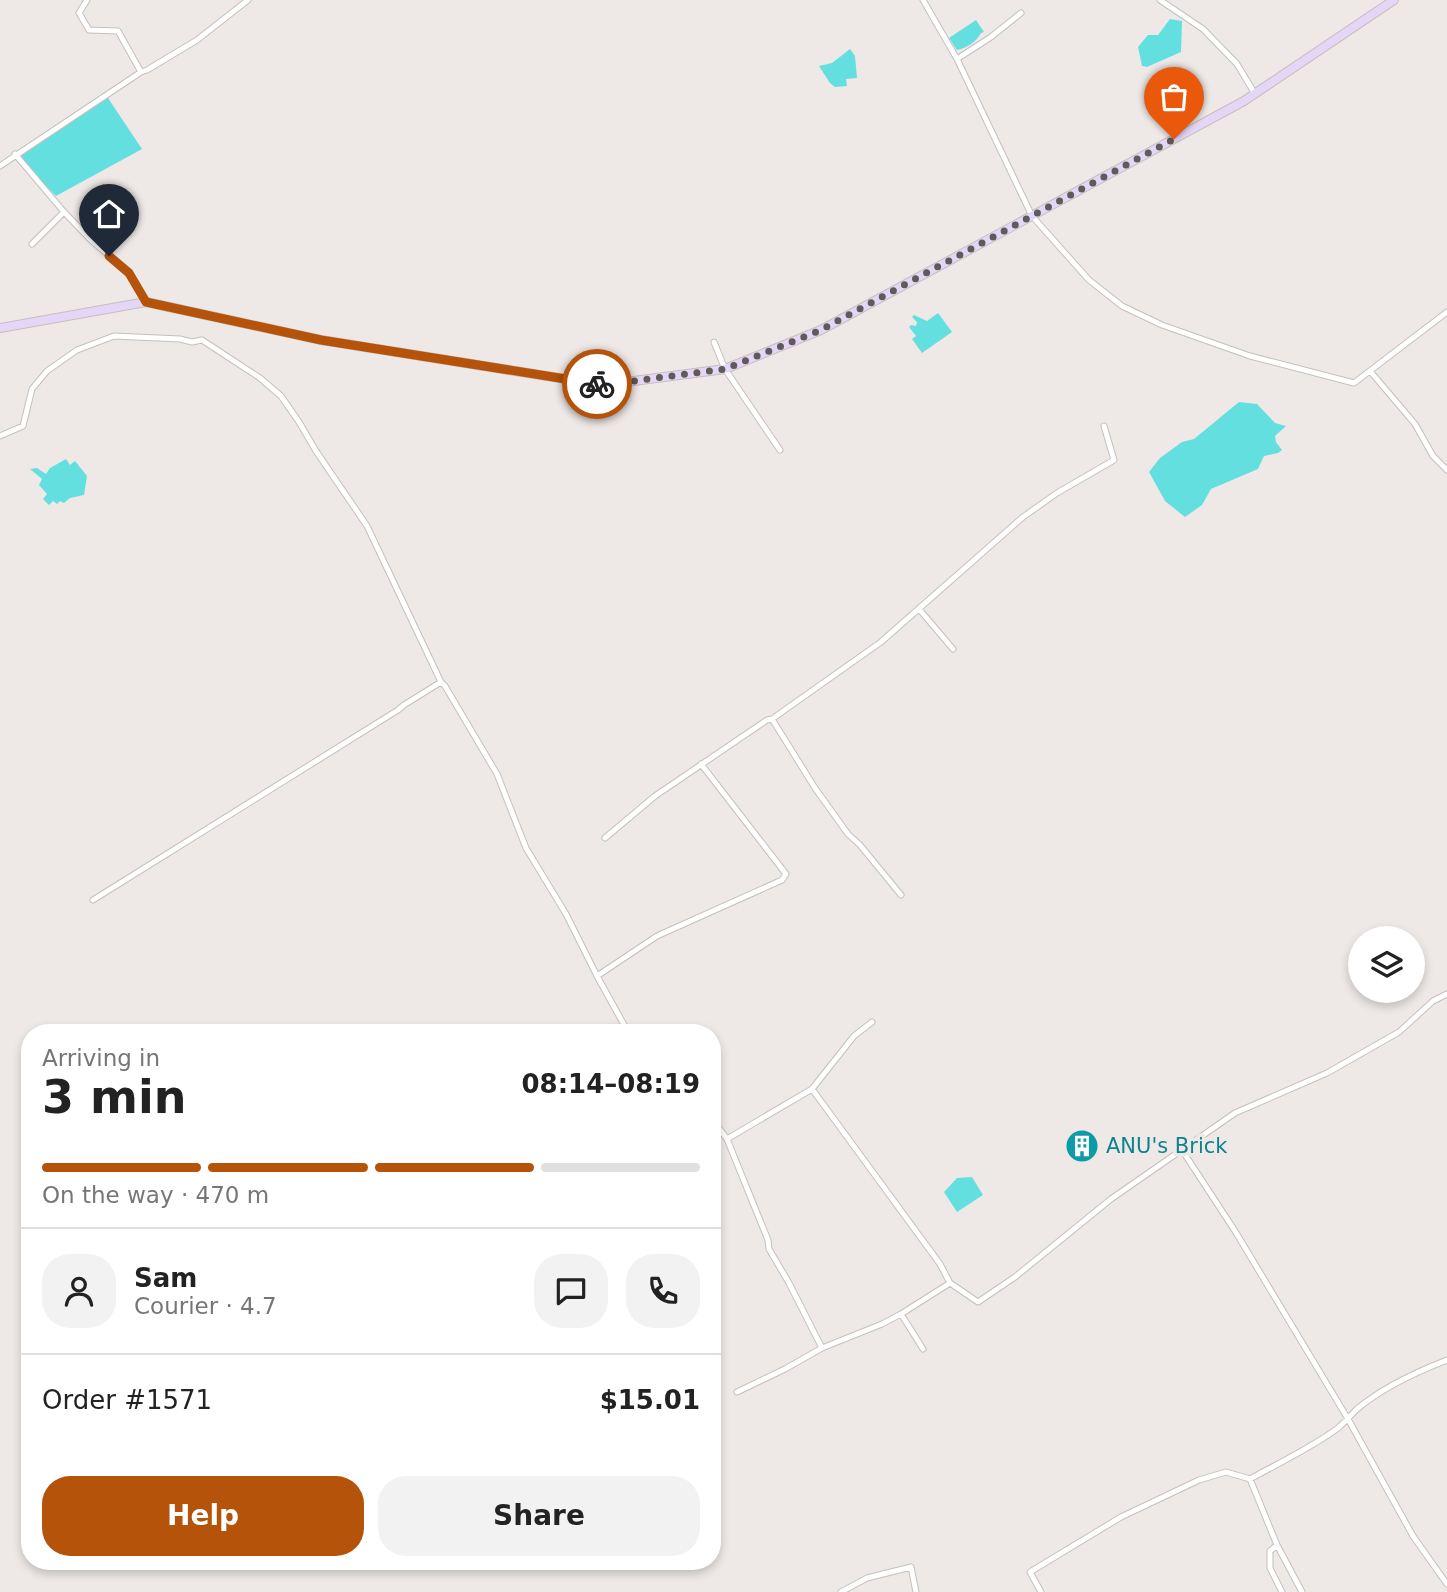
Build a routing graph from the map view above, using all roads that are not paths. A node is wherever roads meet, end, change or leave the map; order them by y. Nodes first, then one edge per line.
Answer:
1 (87, 0) edge
2 (248, 0) edge
3 (923, 0) edge
4 (1160, 0) edge
5 (1394, 0) edge
6 (1021, 13) dead end
7 (957, 59) junction
8 (141, 72) junction
9 (1255, 94) junction
10 (15, 155) junction
11 (0, 166) edge
12 (64, 212) junction
13 (1032, 216) junction
14 (32, 244) dead end
15 (146, 302) junction
16 (1447, 312) edge
17 (0, 328) edge
18 (714, 342) dead end
19 (725, 369) junction
20 (1370, 371) junction
21 (1104, 426) dead end
22 (0, 436) edge
23 (779, 450) dead end
24 (1447, 470) edge
25 (919, 609) junction
26 (953, 649) dead end
27 (441, 682) junction
28 (772, 719) junction
29 (701, 764) junction
30 (605, 838) dead end
31 (901, 895) dead end
32 (93, 900) dead end
33 (597, 976) junction
34 (1447, 994) edge
35 (872, 1022) dead end
36 (624, 1024) edge
37 (812, 1089) junction
38 (721, 1132) edge
39 (726, 1139) junction
40 (1182, 1150) junction
41 (950, 1283) junction
42 (901, 1314) junction
43 (822, 1348) junction
44 (923, 1349) dead end
45 (1447, 1360) edge
46 (737, 1392) dead end
47 (1348, 1419) junction
48 (1250, 1479) junction
49 (1277, 1545) junction
50 (1447, 1584) edge
51 (841, 1592) edge
52 (916, 1592) edge
53 (1041, 1592) edge
54 (1282, 1592) edge
55 (1302, 1592) edge

1 - 8 street
2 - 8 street
3 - 7 street
4 - 9 street
5 - 9 main road
6 - 7 street
7 - 13 street
8 - 10 street
9 - 13 main road
10 - 11 street
10 - 12 street
12 - 14 street
12 - 15 street
13 - 19 main road
13 - 20 street
15 - 17 main road
15 - 19 main road
16 - 20 street
18 - 19 street
19 - 23 street
20 - 24 street
21 - 25 street
22 - 27 street
25 - 26 street
25 - 28 street
27 - 32 street
27 - 33 street
28 - 29 street
28 - 31 street
29 - 30 street
29 - 33 street
33 - 36 street
34 - 40 street
35 - 37 street
37 - 39 street
37 - 41 street
38 - 39 street
39 - 43 street
40 - 41 street
40 - 47 street
41 - 42 street
42 - 43 street
42 - 44 street
43 - 46 street
45 - 47 street
47 - 48 street
47 - 50 street
48 - 49 street
48 - 53 street
49 - 54 street
49 - 55 street
51 - 52 street

